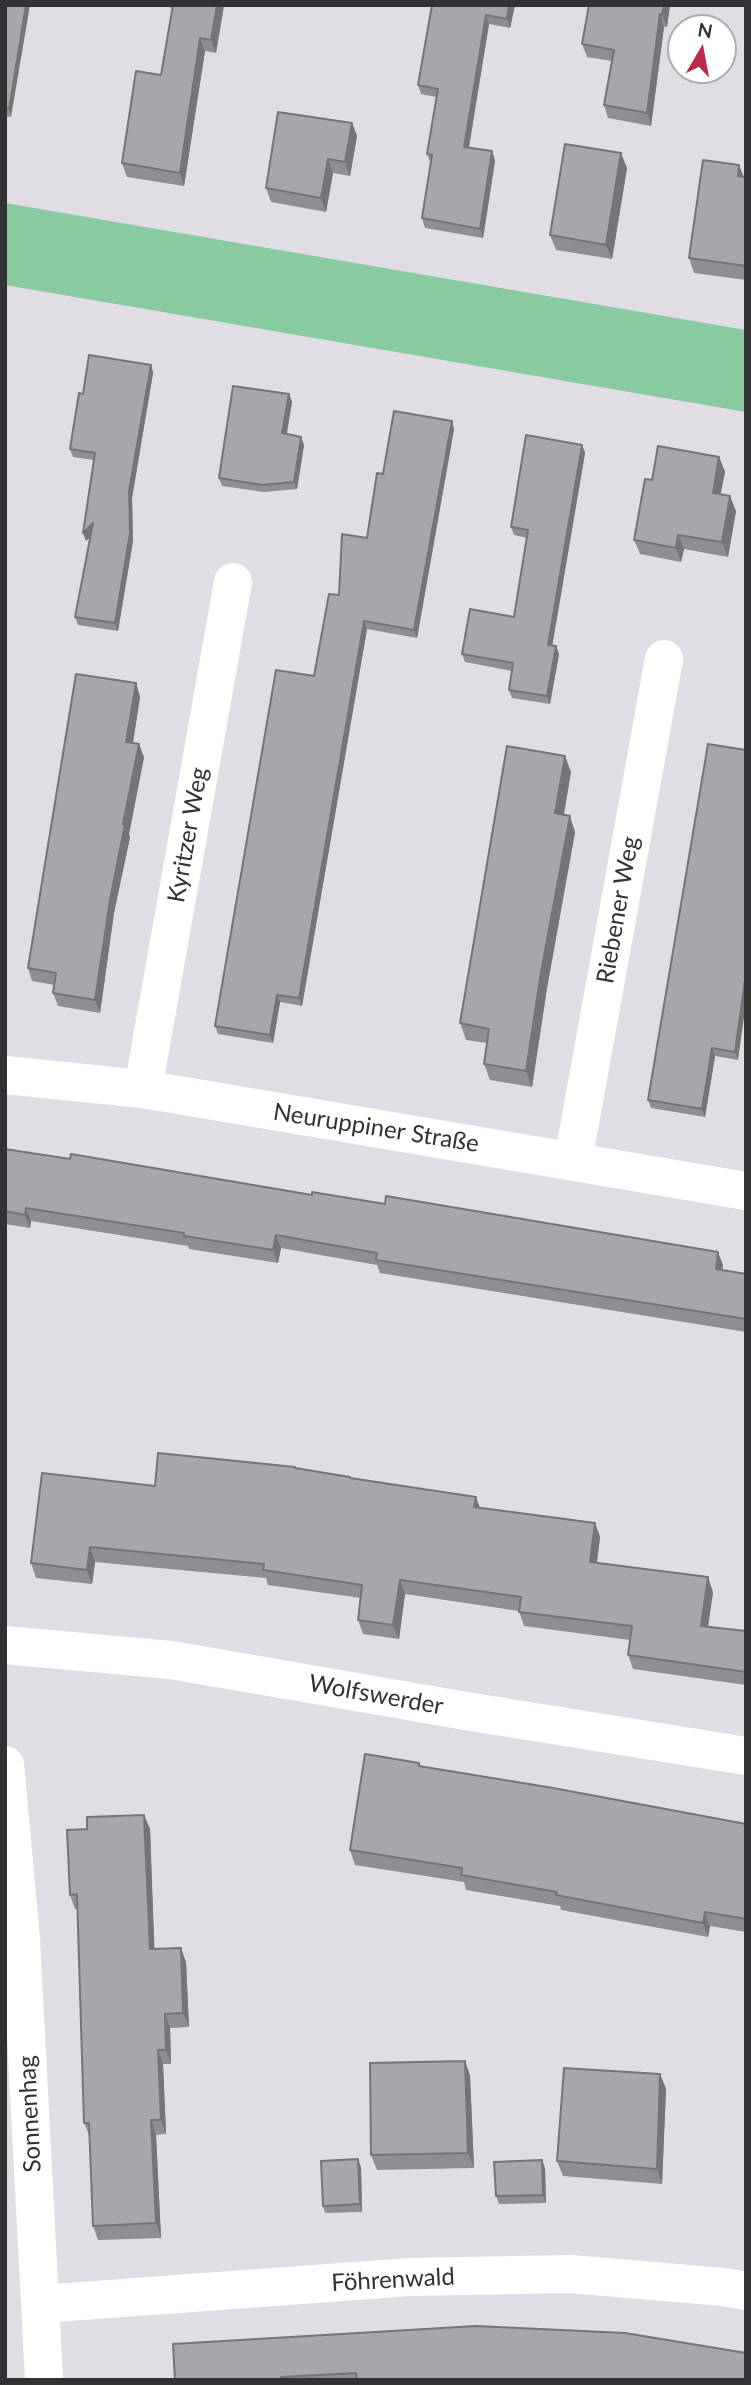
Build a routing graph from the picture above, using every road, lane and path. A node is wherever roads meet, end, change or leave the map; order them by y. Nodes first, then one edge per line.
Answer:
1 (233, 582) dead end
2 (664, 659) dead end
3 (5, 1075) edge
4 (143, 1089) junction
5 (573, 1161) junction
6 (746, 1191) edge
7 (5, 1645) edge
8 (746, 1756) edge
9 (5, 1765) edge
10 (746, 2291) edge
11 (41, 2304) junction
12 (44, 2380) edge

1 - 4 street, Kyritzer Weg
2 - 5 street, Riebener Weg
3 - 4 street, Neuruppiner Straße
4 - 5 street, Neuruppiner Straße
5 - 6 street, Neuruppiner Straße
7 - 8 street, Wolfswerder
9 - 11 street, Sonnenhag
10 - 11 street, Föhrenwald
11 - 12 street, Sonnenhag

